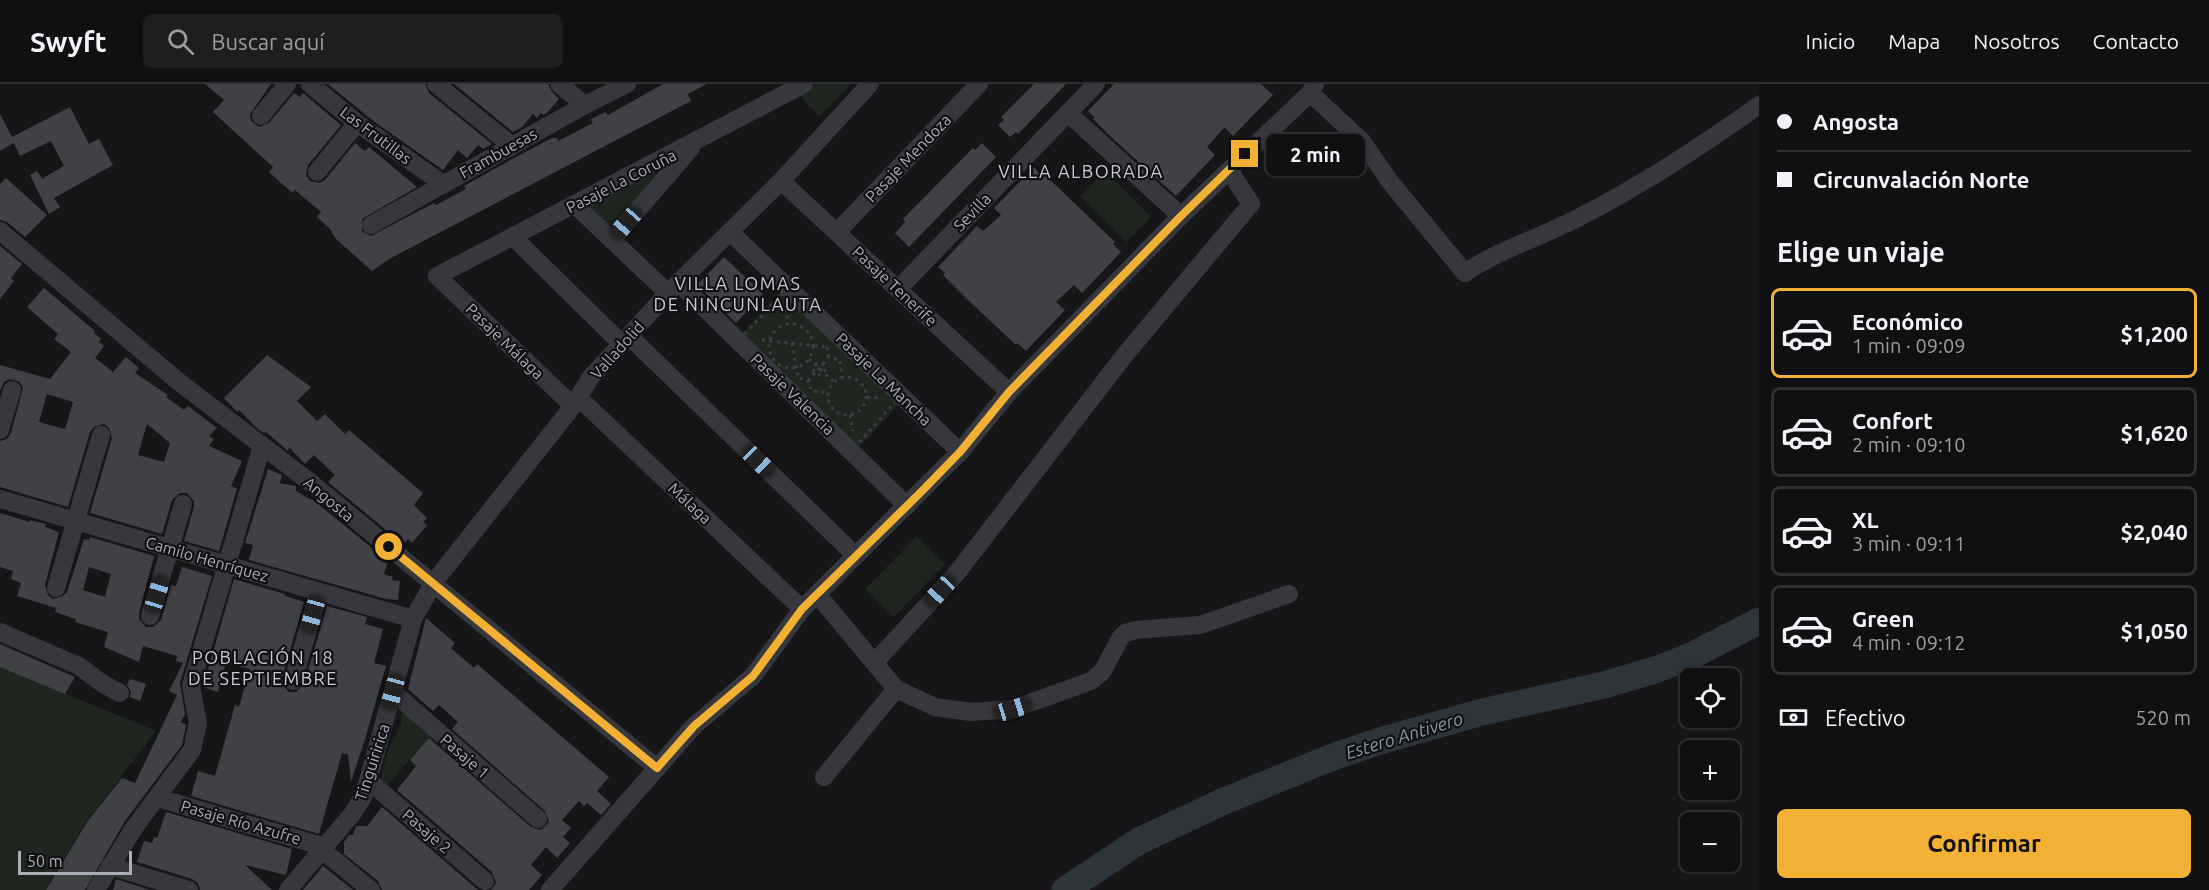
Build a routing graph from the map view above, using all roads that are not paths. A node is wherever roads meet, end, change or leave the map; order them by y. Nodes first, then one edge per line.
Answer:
1 (287, 84) edge
2 (310, 84) edge
3 (436, 84) edge
4 (559, 84) edge
5 (627, 84) edge
6 (804, 84) edge
7 (870, 84) edge
8 (979, 84) edge
9 (1096, 84) edge
10 (1312, 88) edge
11 (585, 105) junction
12 (1759, 105) edge
13 (1068, 113) junction
14 (261, 116) dead end
15 (357, 123) junction
16 (698, 141) junction
17 (512, 146) junction
18 (1229, 170) junction
19 (317, 172) dead end
20 (781, 181) junction
21 (443, 184) junction
22 (574, 204) junction
23 (1181, 216) junction
24 (371, 225) dead end
25 (0, 231) edge
26 (730, 232) junction
27 (837, 232) junction
28 (513, 237) junction
29 (612, 240) junction
30 (437, 276) joint
31 (674, 288) junction
32 (898, 289) junction
33 (626, 340) junction
34 (12, 390) dead end
35 (1009, 392) junction
36 (576, 402) junction
37 (0, 430) edge
38 (101, 435) dead end
39 (262, 446) junction
40 (960, 452) junction
41 (0, 499) edge
42 (183, 504) dead end
43 (908, 506) junction
44 (76, 521) junction
45 (170, 548) junction
46 (855, 555) junction
47 (226, 564) junction
48 (434, 582) junction
49 (56, 588) dead end
50 (319, 592) junction
51 (817, 594) junction
52 (1289, 594) dead end
53 (802, 609) junction
54 (150, 616) dead end
55 (413, 619) junction
56 (0, 632) edge
57 (875, 662) junction
58 (293, 681) dead end
59 (896, 689) junction
60 (393, 692) junction
61 (120, 693) dead end
62 (657, 768) junction
63 (824, 777) dead end
64 (369, 781) junction
65 (158, 798) junction
66 (538, 819) dead end
67 (323, 848) junction
68 (110, 866) junction
69 (485, 881) dead end
70 (96, 890) edge
71 (189, 890) edge
72 (288, 890) edge
73 (371, 890) edge
74 (550, 890) edge

1 - 14 street
2 - 15 street, Las Frutillas
3 - 17 street
4 - 11 street
5 - 11 street, Frambuesas
6 - 16 street, Pasaje La Coruña
7 - 20 street, Valladolid
8 - 27 street, Pasaje Mendoza
9 - 13 street, Sevilla
10 - 12 street
10 - 18 street
11 - 17 street, Frambuesas
13 - 23 street
13 - 32 street, Sevilla
15 - 19 street
15 - 21 street, Las Frutillas
16 - 22 street, Pasaje La Coruña
16 - 29 street
17 - 21 street, Frambuesas
18 - 23 street
18 - 57 street
20 - 26 street, Valladolid
20 - 27 street, Pasaje Tenerife
21 - 24 street, Frambuesas
22 - 28 street, Pasaje La Coruña
22 - 29 street, Pasaje Valencia
23 - 35 street
25 - 39 street, Angosta
26 - 31 street, Valladolid
26 - 40 street, Pasaje La Mancha
27 - 32 street, Pasaje Tenerife
28 - 30 street, Pasaje La Coruña
28 - 33 street
29 - 31 street, Pasaje Valencia
30 - 36 street, Pasaje Málaga
31 - 33 street, Valladolid
31 - 43 street, Pasaje Valencia
32 - 35 street, Pasaje Tenerife
33 - 36 street, Valladolid
33 - 46 street
34 - 37 street
35 - 40 street
36 - 48 street, Valladolid
36 - 53 street, Málaga
38 - 44 street
39 - 47 street
39 - 48 street, Angosta
40 - 43 street
41 - 44 street, Camilo Henríquez
42 - 45 street
43 - 46 street
44 - 45 street, Camilo Henríquez
44 - 49 street
45 - 47 street, Camilo Henríquez
45 - 54 street
46 - 51 street
47 - 50 street, Camilo Henríquez
47 - 65 street
48 - 55 street, Tinguiririca
48 - 62 street, Angosta
50 - 55 street, Camilo Henríquez
50 - 58 street
51 - 53 street
51 - 57 street
52 - 59 street
53 - 62 street
55 - 60 street, Tinguiririca
56 - 61 street
57 - 59 street
59 - 63 street
60 - 64 street, Tinguiririca
60 - 66 street, Pasaje 1
62 - 74 street
64 - 67 street, Tinguiririca
64 - 69 street, Pasaje 2
65 - 67 street, Pasaje Río Azufre
65 - 68 street
67 - 72 street, Tinguiririca
67 - 73 street, Pasaje Río Azufre
68 - 70 street
68 - 71 street

